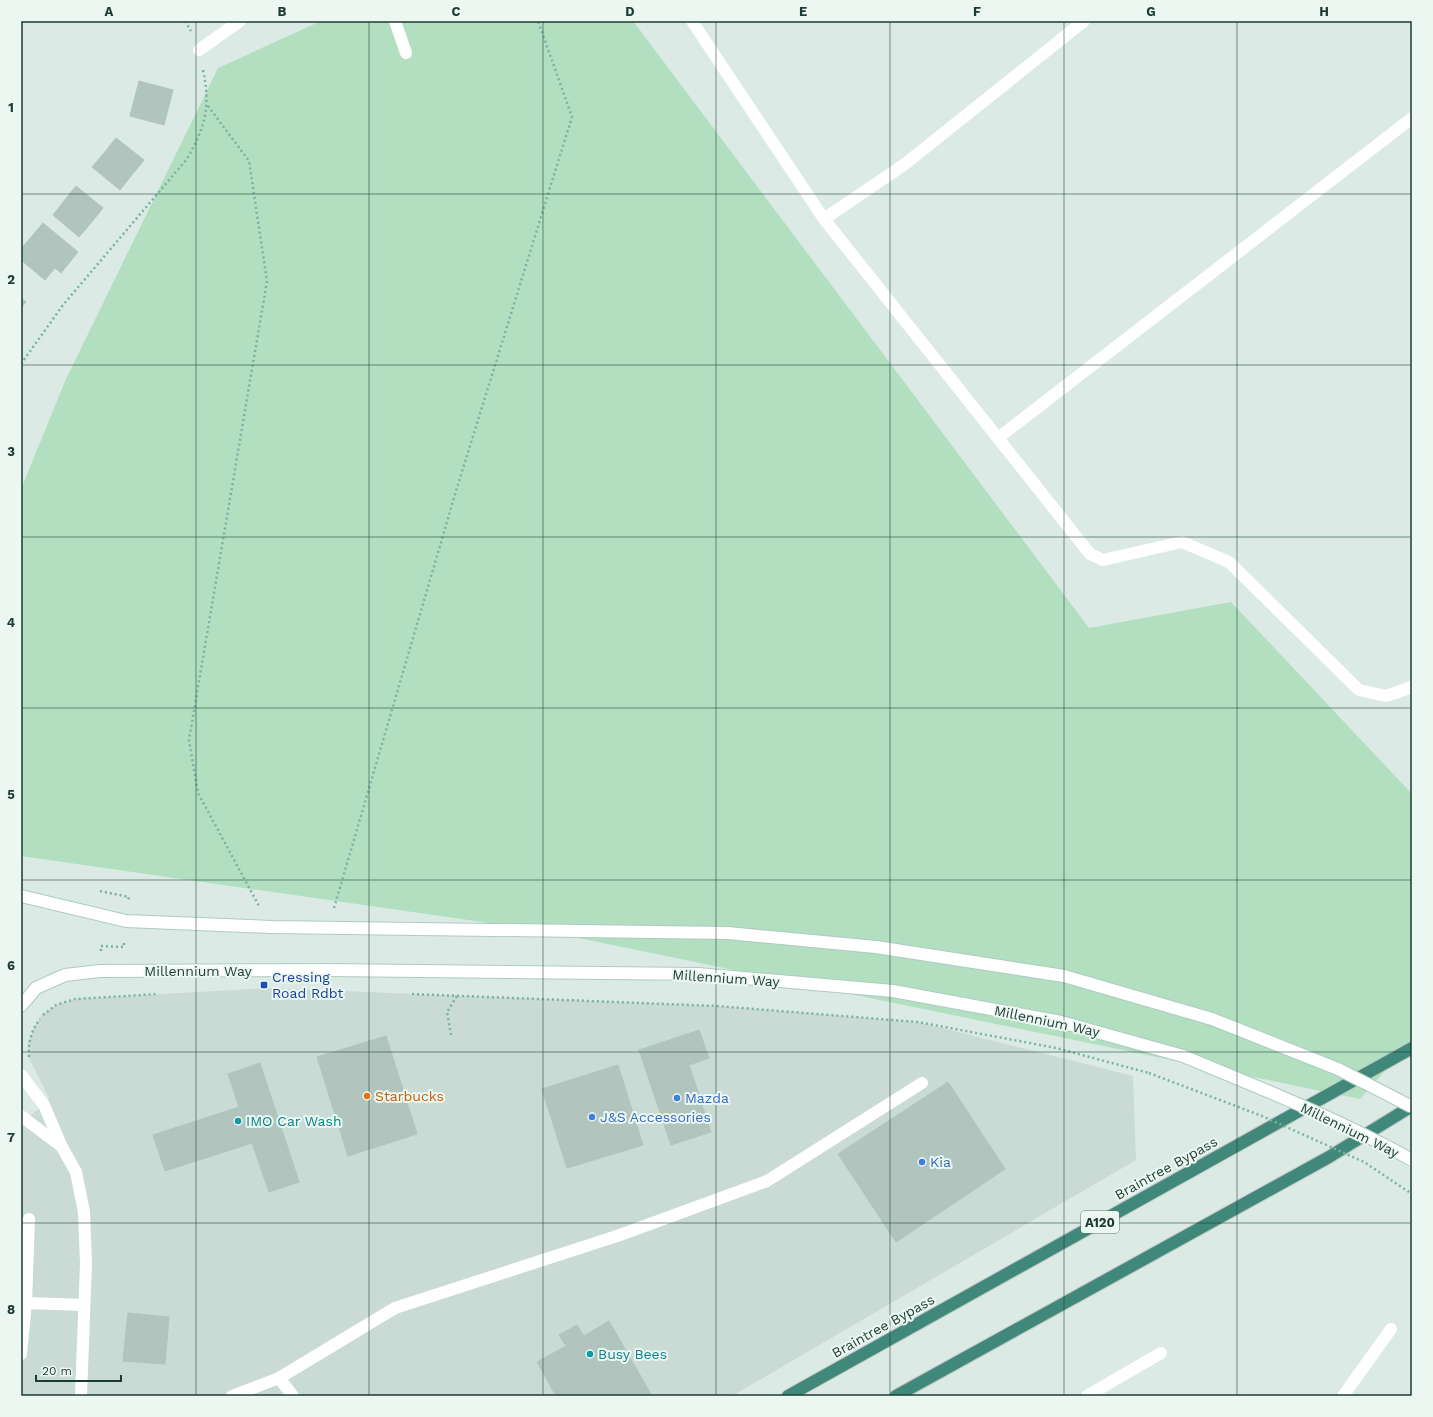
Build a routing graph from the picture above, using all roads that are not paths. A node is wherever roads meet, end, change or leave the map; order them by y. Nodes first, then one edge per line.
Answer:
1 (240, 21) edge
2 (395, 21) edge
3 (692, 21) edge
4 (1084, 21) edge
5 (199, 50) road end
6 (406, 53) dead end
7 (1412, 118) edge
8 (824, 219) junction
9 (998, 438) junction
10 (1412, 686) edge
11 (21, 896) edge
12 (21, 1006) edge
13 (1412, 1048) edge
14 (21, 1075) edge
15 (922, 1083) dead end
16 (1412, 1107) edge
17 (21, 1116) edge
18 (62, 1147) junction
19 (1412, 1160) edge
20 (29, 1219) dead end
21 (26, 1303) junction
22 (84, 1305) junction
23 (1391, 1329) dead end
24 (1161, 1353) dead end
25 (21, 1354) edge
26 (279, 1378) junction
27 (81, 1396) edge
28 (232, 1396) edge
29 (293, 1396) edge
30 (788, 1396) edge
31 (896, 1396) edge
32 (1087, 1396) edge
33 (1343, 1396) edge

1 - 5 main road
2 - 6 main road
3 - 8 main road
4 - 8 main road
7 - 9 main road
8 - 9 main road
9 - 10 main road
11 - 16 main road, bridge
12 - 19 main road, Millennium Way, bridge
13 - 30 highway, Braintree Bypass / A120
14 - 18 main road
15 - 26 main road
16 - 31 highway
17 - 18 main road
18 - 22 main road
20 - 21 main road
21 - 22 main road
21 - 25 main road
22 - 27 main road
23 - 33 main road
24 - 32 main road
26 - 28 main road
26 - 29 main road

